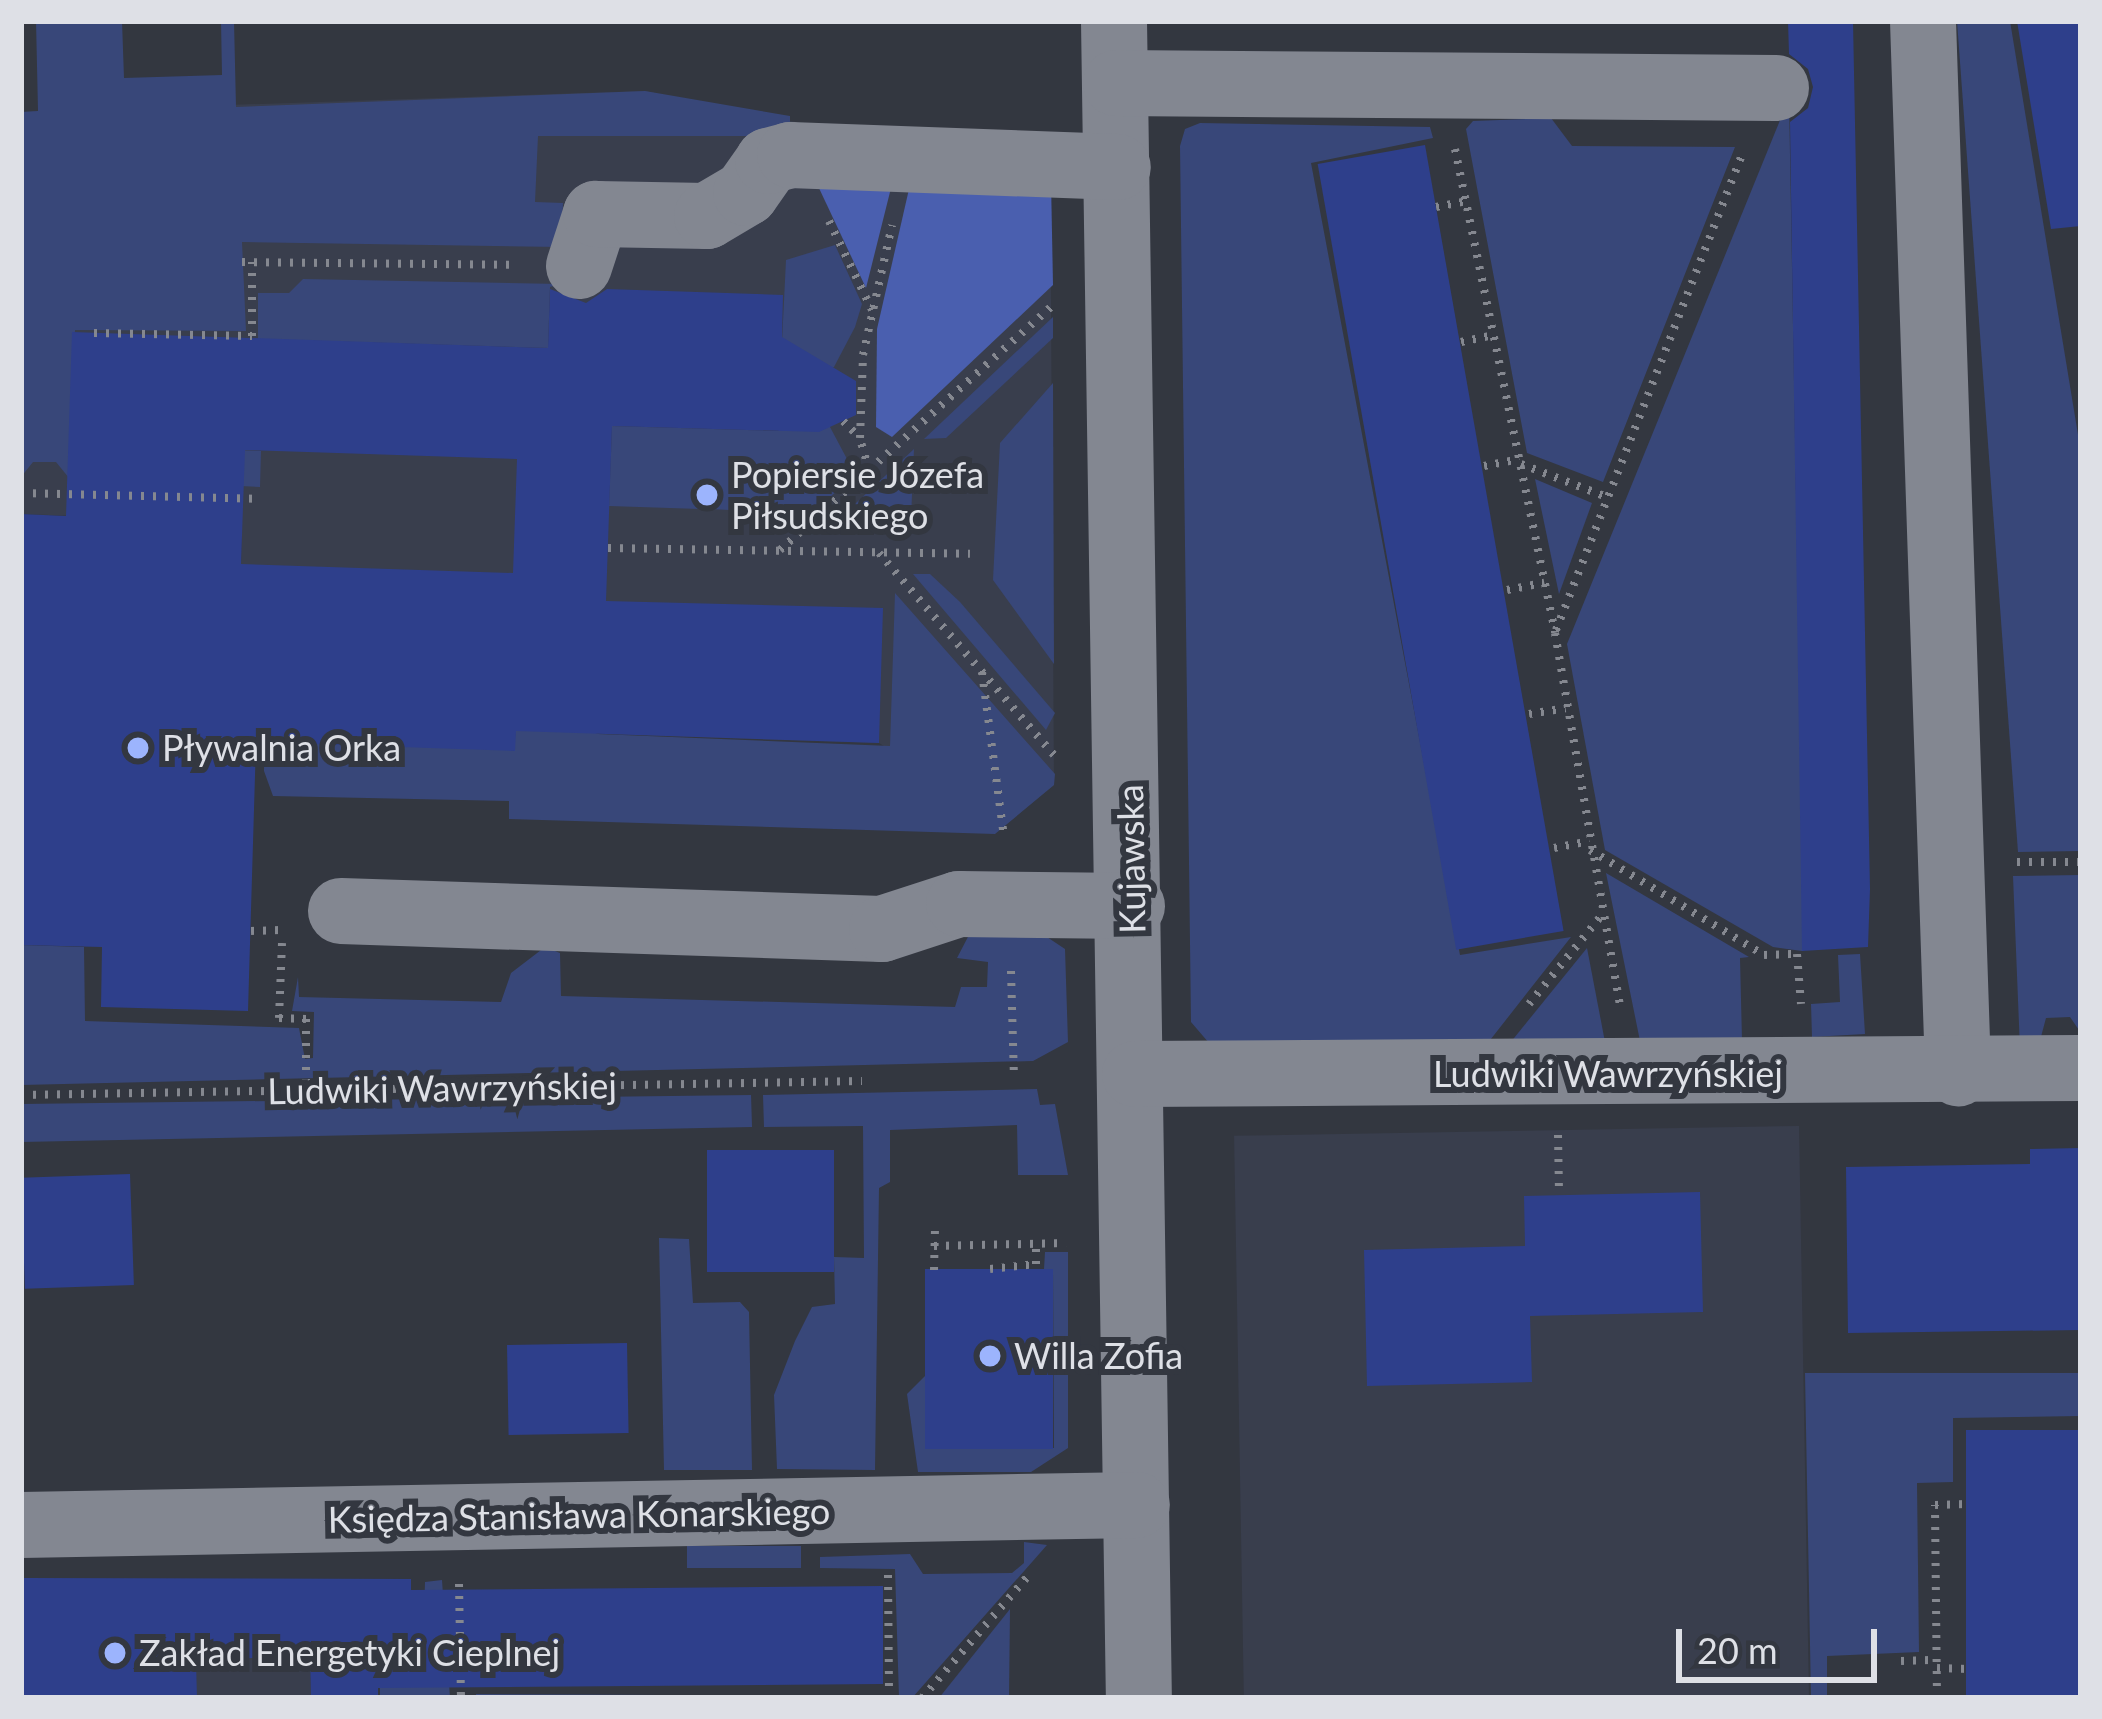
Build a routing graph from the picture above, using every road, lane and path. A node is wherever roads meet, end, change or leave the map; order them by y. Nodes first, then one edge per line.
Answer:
1 (1923, 21) edge
2 (1115, 52) edge
3 (1776, 88) joint
4 (1452, 135) dead end
5 (798, 155) junction
6 (907, 160) junction
7 (1118, 167) junction
8 (1466, 201) junction
9 (1436, 207) dead end
10 (579, 266) joint
11 (1064, 295) dead end
12 (873, 311) junction
13 (94, 333) dead end
14 (1493, 335) junction
15 (1461, 341) dead end
16 (843, 421) dead end
17 (860, 438) junction
18 (1520, 461) junction
19 (1484, 466) dead end
20 (869, 470) junction
21 (21, 493) edge
22 (1609, 498) junction
23 (260, 499) dead end
24 (608, 548) dead end
25 (780, 550) junction
26 (878, 552) junction
27 (970, 554) dead end
28 (1544, 583) junction
29 (1507, 590) dead end
30 (1555, 634) junction
31 (982, 672) junction
32 (1567, 708) junction
33 (1529, 714) dead end
34 (1067, 770) dead end
35 (1003, 824) dead end
36 (1589, 841) junction
37 (1554, 848) dead end
38 (1132, 906) junction
39 (340, 911) dead end
40 (1601, 916) junction
41 (251, 931) dead end
42 (1518, 1018) dead end
43 (1012, 1022) dead end
44 (1624, 1028) dead end
45 (2081, 1068) edge
46 (1958, 1073) junction
47 (1135, 1074) junction
48 (1014, 1077) dead end
49 (862, 1081) dead end
50 (306, 1089) junction
51 (21, 1095) edge
52 (1557, 1122) dead end
53 (1559, 1195) dead end
54 (935, 1229) dead end
55 (1079, 1243) dead end
56 (1036, 1244) junction
57 (934, 1246) junction
58 (990, 1269) dead end
59 (934, 1270) dead end
60 (1967, 1504) dead end
61 (1137, 1505) junction
62 (21, 1525) edge
63 (459, 1547) junction
64 (870, 1575) dead end
65 (483, 1578) dead end
66 (991, 1617) dead end
67 (1900, 1661) dead end
68 (1937, 1665) junction
69 (1969, 1669) dead end
70 (461, 1698) edge
71 (889, 1698) edge
72 (922, 1698) edge
73 (1138, 1698) edge
74 (1937, 1698) edge

1 - 46 street
2 - 3 street
2 - 7 street, Kujawska
3 - 22 path
4 - 8 path
5 - 6 street
5 - 10 street
5 - 12 path
6 - 7 street
6 - 12 path
7 - 38 street, Kujawska
8 - 9 path
8 - 14 path
10 - 13 path
11 - 20 path
12 - 17 path
14 - 15 path
14 - 18 path
16 - 17 path
17 - 20 path
18 - 19 path
18 - 22 path
18 - 28 path
20 - 25 path
21 - 23 path
22 - 30 path
24 - 25 path
25 - 26 path
26 - 27 path
26 - 31 path
28 - 29 path
28 - 30 path
30 - 32 path
31 - 34 path
31 - 35 path
32 - 33 path
32 - 36 path
36 - 37 path
36 - 40 path
38 - 39 street
38 - 47 street, Kujawska
40 - 42 path
40 - 44 path
41 - 50 path
43 - 48 path
45 - 46 street, Ludwiki Wawrzyńskiej
46 - 47 street, Ludwiki Wawrzyńskiej
47 - 61 street, Kujawska
49 - 50 path, Ludwiki Wawrzyńskiej
50 - 51 path, Ludwiki Wawrzyńskiej
52 - 53 path
54 - 57 path
55 - 56 path
56 - 57 path
56 - 58 path
57 - 59 path
60 - 68 path
61 - 63 street, Księdza Stanisława Konarskiego
61 - 73 street, Kujawska
62 - 63 street, Księdza Stanisława Konarskiego
63 - 65 path
63 - 70 path
64 - 71 path
66 - 72 path
67 - 68 path
68 - 69 path
68 - 74 path

